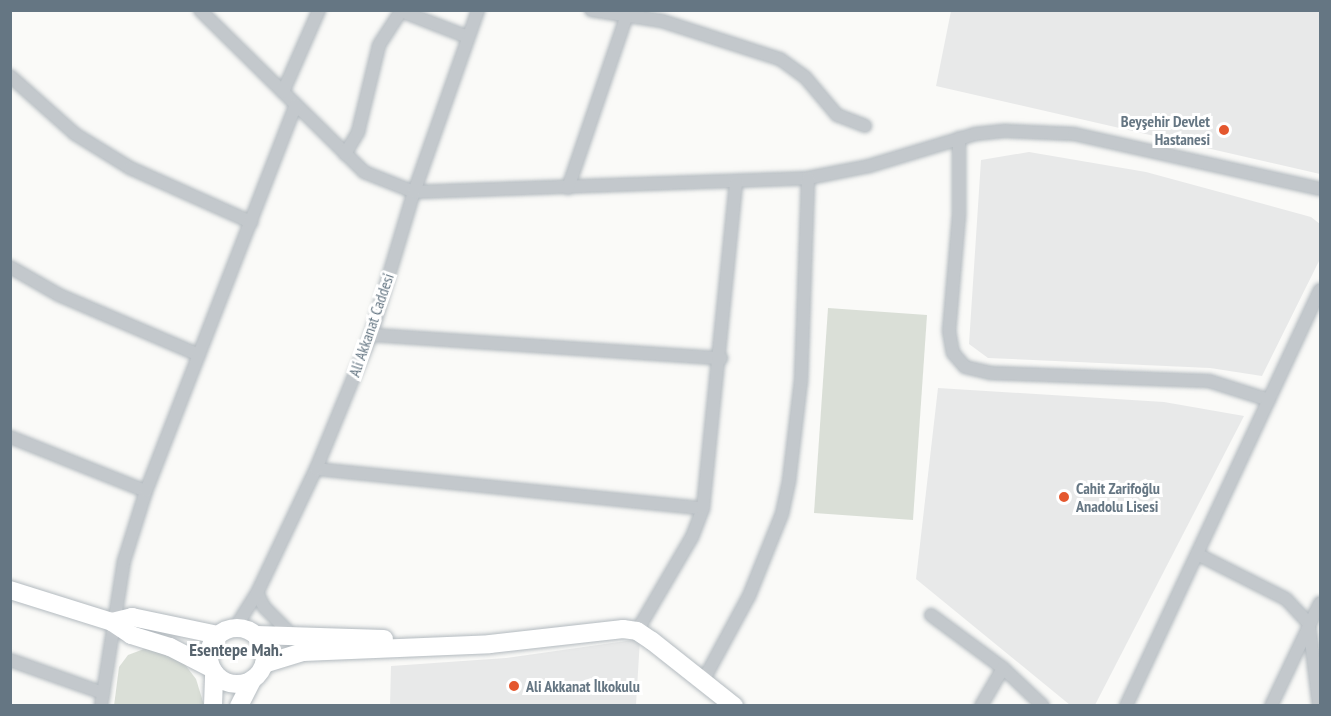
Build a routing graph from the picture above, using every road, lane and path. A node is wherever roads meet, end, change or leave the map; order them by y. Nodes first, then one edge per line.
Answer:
1 (200, 10) edge
2 (319, 10) edge
3 (478, 10) edge
4 (591, 10) edge
5 (626, 18) junction
6 (468, 37) junction
7 (10, 76) edge
8 (283, 92) junction
9 (296, 105) junction
10 (865, 126) dead end
11 (959, 138) junction
12 (345, 154) junction
13 (808, 178) junction
14 (736, 183) junction
15 (568, 188) junction
16 (1320, 189) edge
17 (414, 192) junction
18 (251, 222) junction
19 (10, 267) edge
20 (1320, 290) edge
21 (371, 335) junction
22 (199, 355) junction
23 (721, 358) junction
24 (1269, 400) junction
25 (10, 437) edge
26 (316, 469) junction
27 (146, 491) junction
28 (703, 508) junction
29 (1197, 554) junction
30 (10, 590) edge
31 (257, 593) junction
32 (1320, 603) edge
33 (931, 615) dead end
34 (112, 622) junction
35 (1309, 624) junction
36 (226, 631) junction
37 (638, 632) junction
38 (290, 633) junction
39 (256, 635) junction
40 (490, 645) junction
41 (10, 660) edge
42 (1003, 668) junction
43 (212, 670) junction
44 (258, 671) junction
45 (703, 681) junction
46 (102, 699) edge
47 (213, 705) edge
48 (239, 705) edge
49 (734, 705) edge
50 (981, 705) edge
51 (1043, 705) edge
52 (1126, 705) edge
53 (1271, 705) edge
54 (1319, 705) edge

1 - 8 street
2 - 8 street
3 - 6 street, Ali Akkanat Caddesi
4 - 5 street
5 - 10 street
5 - 15 street
6 - 12 street
6 - 17 street, Ali Akkanat Caddesi
7 - 18 street
8 - 9 street
9 - 12 street
9 - 18 street
11 - 13 street
11 - 16 street
11 - 24 street
12 - 17 street
13 - 14 street
13 - 45 street
14 - 15 street
14 - 23 street
15 - 17 street
17 - 21 street, Ali Akkanat Caddesi
18 - 22 street
19 - 22 street
20 - 24 street
21 - 23 street
21 - 26 street, Ali Akkanat Caddesi
22 - 27 street
23 - 28 street
24 - 29 street
25 - 27 street
26 - 28 street
26 - 31 street, Ali Akkanat Caddesi
27 - 34 street
28 - 37 street
29 - 35 street
29 - 52 street
30 - 34 street
31 - 36 street, Ali Akkanat Caddesi
31 - 38 street
32 - 35 street
33 - 42 street
34 - 36 street
34 - 43 street
34 - 46 street
35 - 53 street
35 - 54 street
36 - 39 street
36 - 43 street
37 - 40 street
37 - 45 street
38 - 39 street
38 - 40 street
39 - 44 street
40 - 44 street
41 - 46 street
42 - 50 street
42 - 51 street
43 - 44 street
43 - 47 street
44 - 48 street
45 - 49 street

